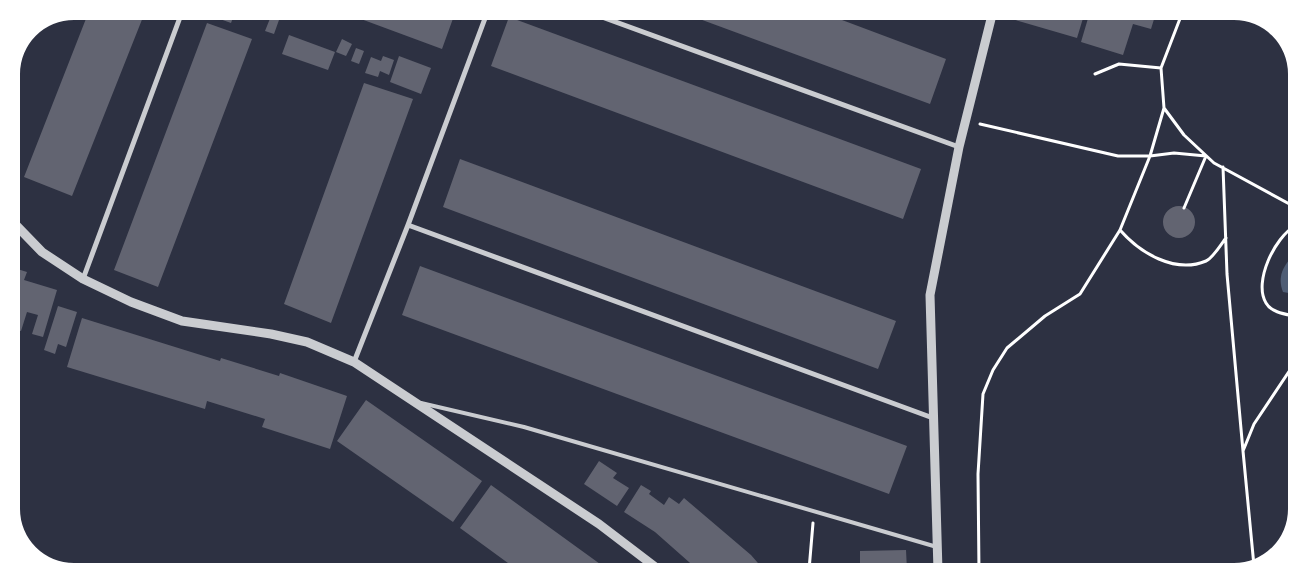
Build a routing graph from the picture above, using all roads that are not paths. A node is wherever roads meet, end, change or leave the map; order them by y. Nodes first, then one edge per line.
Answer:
1 (179, 20) edge
2 (484, 20) edge
3 (610, 20) edge
4 (991, 20) edge
5 (959, 147) junction
6 (408, 225) junction
7 (20, 229) edge
8 (83, 279) junction
9 (354, 362) junction
10 (416, 401) junction
11 (934, 418) junction
12 (937, 546) junction
13 (650, 563) edge
14 (938, 563) edge

1 - 8 street
2 - 6 street
3 - 5 street
4 - 5 street
5 - 11 street
6 - 9 street
6 - 11 street
7 - 8 street
8 - 9 street
9 - 10 street
10 - 12 lane
10 - 13 street
11 - 12 street
12 - 14 street

